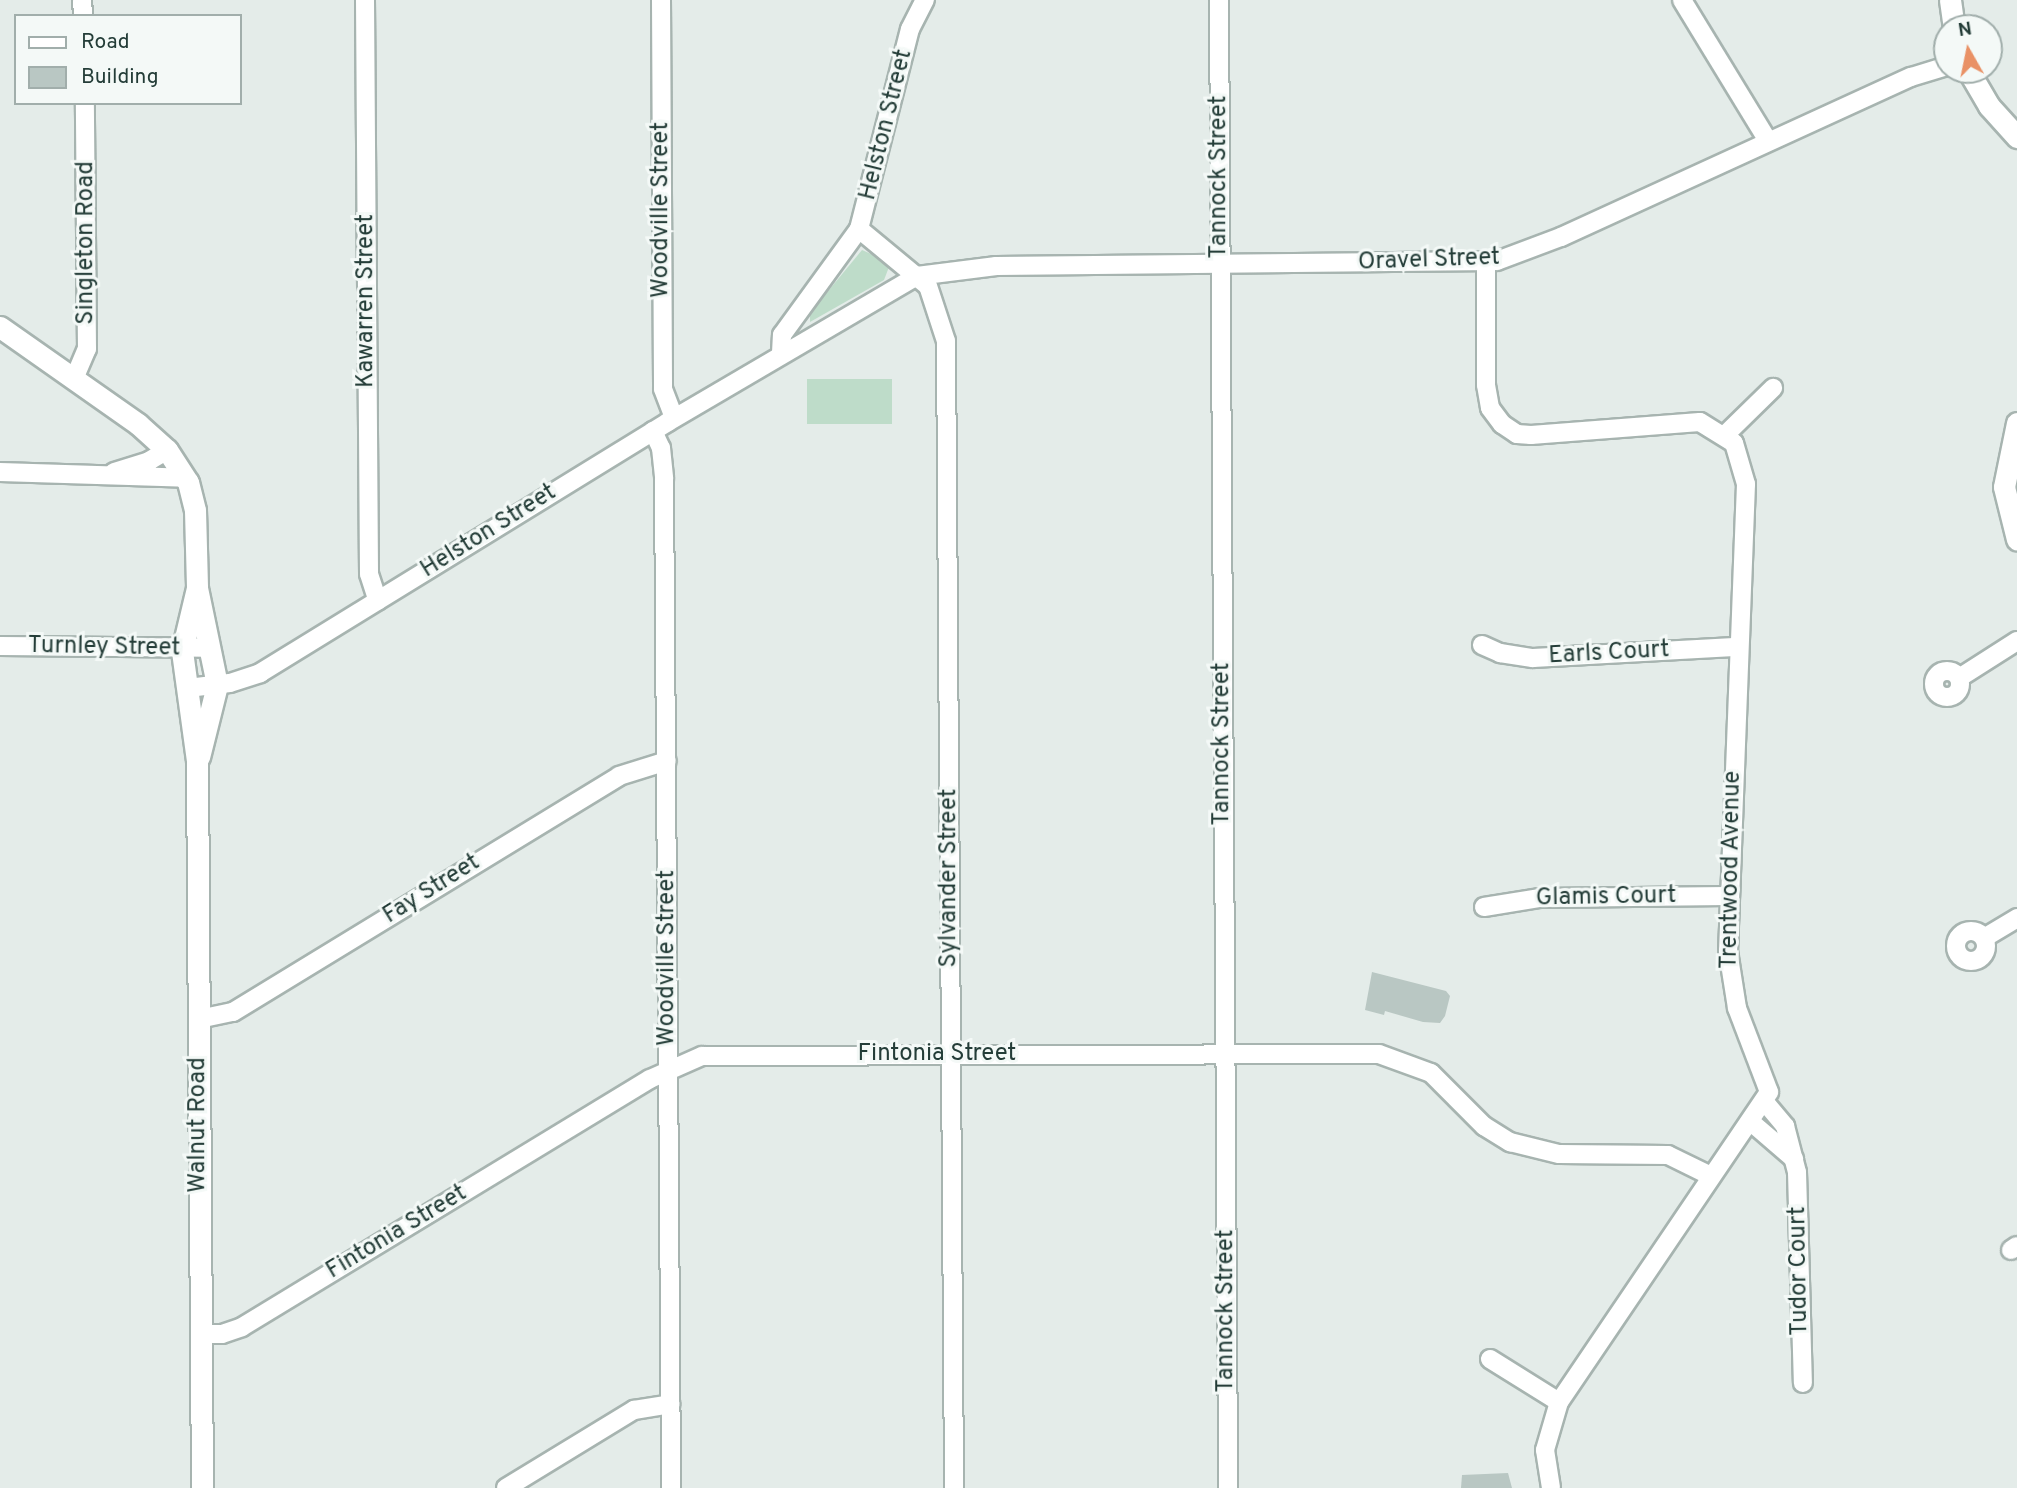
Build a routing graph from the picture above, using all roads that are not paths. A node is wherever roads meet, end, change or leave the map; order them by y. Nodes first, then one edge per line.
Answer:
1 (365, 0) edge
2 (661, 0) edge
3 (925, 0) edge
4 (1219, 0) edge
5 (1682, 0) edge
6 (1933, 70) edge
7 (1976, 84) edge
8 (85, 105) edge
9 (2017, 137) edge
10 (1768, 141) junction
11 (859, 229) junction
12 (1486, 262) junction
13 (1220, 265) junction
14 (996, 266) joint
15 (917, 276) junction
16 (0, 327) edge
17 (781, 353) junction
18 (74, 379) junction
19 (1773, 387) dead end
20 (674, 418) junction
21 (2017, 423) edge
22 (653, 431) junction
23 (1726, 434) junction
24 (164, 447) junction
25 (0, 472) edge
26 (104, 474) junction
27 (186, 478) junction
28 (2017, 538) edge
29 (197, 589) junction
30 (378, 601) junction
31 (2017, 641) edge
32 (1482, 645) dead end
33 (0, 646) edge
34 (1739, 647) junction
35 (209, 648) junction
36 (182, 651) junction
37 (1959, 678) dead end
38 (217, 685) junction
39 (188, 688) junction
40 (197, 761) junction
41 (667, 761) junction
42 (1728, 896) junction
43 (1484, 907) dead end
44 (2017, 918) edge
45 (1984, 939) dead end
46 (199, 1019) junction
47 (1225, 1054) junction
48 (951, 1055) junction
49 (668, 1068) junction
50 (1764, 1101) junction
51 (1751, 1122) junction
52 (1794, 1159) junction
53 (1711, 1176) junction
54 (200, 1334) junction
55 (1490, 1359) dead end
56 (1803, 1383) dead end
57 (1559, 1402) junction
58 (671, 1404) junction
59 (202, 1488) edge
60 (506, 1488) edge
61 (671, 1488) edge
62 (954, 1488) edge
63 (1228, 1488) edge
64 (1550, 1488) edge

1 - 30 street, Kawarren Street
2 - 20 street, Woodville Street
3 - 11 street, Helston Street
4 - 13 street, Tannock Street
5 - 10 street
6 - 10 street, Oravel Street
7 - 9 street
8 - 18 street, Singleton Road
10 - 12 street, Oravel Street
11 - 15 street, Sylvander Street
11 - 17 street, Helston Street
12 - 13 street, Oravel Street
12 - 23 street
13 - 14 street, Oravel Street
13 - 47 street, Tannock Street
14 - 15 street, Helston Street
15 - 17 street, Helston Street
15 - 48 street, Sylvander Street
16 - 18 street, Walnut Road
17 - 20 street, Helston Street
18 - 24 street, Walnut Road
19 - 23 street
20 - 22 street, Helston Street
21 - 28 street
22 - 30 street, Helston Street
22 - 41 street, Woodville Street
23 - 34 street, Trentwood Avenue
24 - 26 street
24 - 27 street, Walnut Road
25 - 26 street
26 - 27 street
27 - 29 street, Walnut Road
29 - 35 street, Walnut Road
29 - 36 street, Walnut Road
30 - 38 street, Helston Street
31 - 37 street
32 - 34 street, Earls Court
33 - 36 street, Turnley Street
34 - 42 street, Trentwood Avenue
35 - 36 street, Turnley Street
35 - 38 street, Walnut Road
36 - 39 street, Walnut Road
38 - 39 street, Helston Street
38 - 40 street, Walnut Road
39 - 40 street, Walnut Road
40 - 46 street, Walnut Road
41 - 46 street, Fay Street
41 - 49 street, Woodville Street
42 - 43 street, Glamis Court
42 - 50 street, Trentwood Avenue
44 - 45 street
46 - 54 street, Walnut Road
47 - 48 street, Fintonia Street
47 - 53 street, Fintonia Street
47 - 63 street, Tannock Street
48 - 49 street, Fintonia Street
48 - 62 street, Sylvander Street
49 - 54 street, Fintonia Street
49 - 58 street, Woodville Street
50 - 51 street
50 - 52 street, Tudor Court
51 - 52 street
51 - 53 street
52 - 56 street, Tudor Court
53 - 57 street
54 - 59 street, Walnut Road
55 - 57 street
57 - 64 street
58 - 60 street
58 - 61 street, Woodville Street

